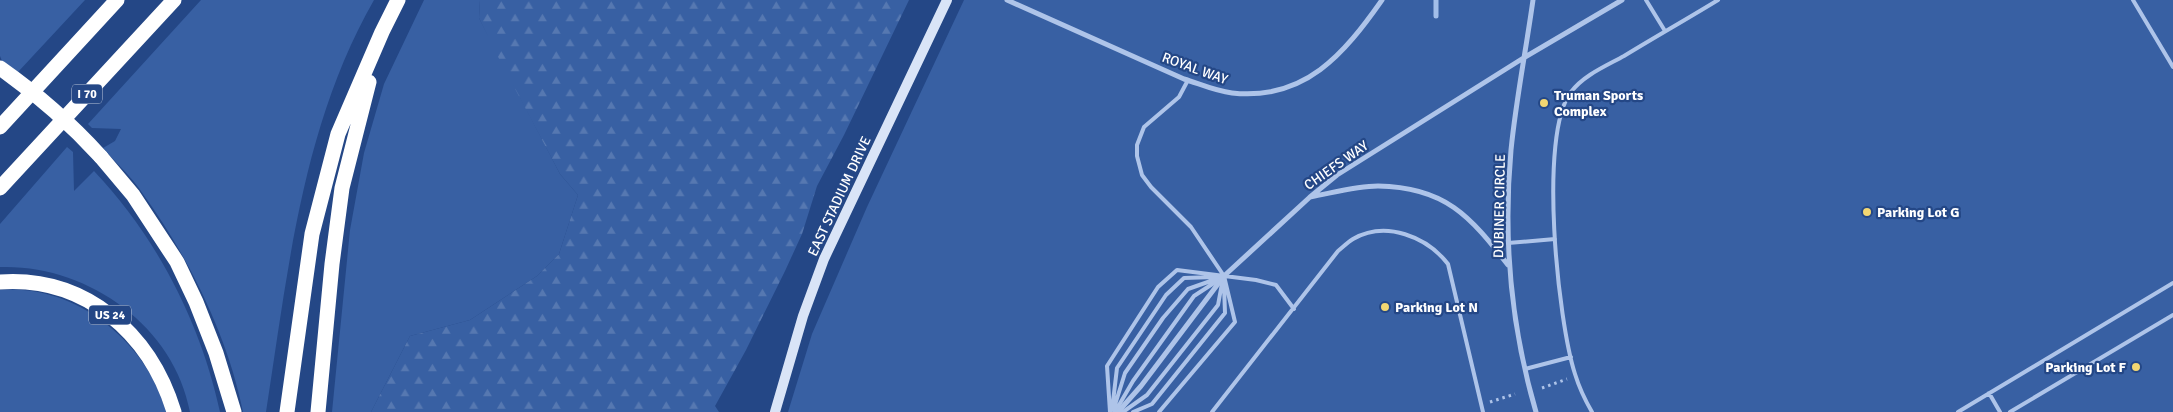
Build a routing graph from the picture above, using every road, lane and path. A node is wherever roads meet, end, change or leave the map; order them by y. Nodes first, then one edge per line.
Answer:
1 (117, 0) edge
2 (174, 0) edge
3 (398, 0) edge
4 (947, 0) edge
5 (1007, 0) edge
6 (1382, 0) edge
7 (1533, 0) edge
8 (1622, 0) edge
9 (1646, 0) edge
10 (1718, 0) edge
11 (2133, 0) edge
12 (1665, 31) junction
13 (382, 32) junction
14 (1525, 57) junction
15 (2173, 67) edge
16 (0, 68) edge
17 (1188, 80) junction
18 (0, 127) edge
19 (0, 188) edge
20 (1310, 197) junction
21 (1554, 239) junction
22 (1508, 243) junction
23 (1509, 266) junction
24 (1224, 276) junction
25 (0, 282) edge
26 (2173, 283) edge
27 (1294, 309) junction
28 (2173, 315) edge
29 (1571, 357) junction
30 (1525, 369) junction
31 (1567, 379) dead end
32 (1542, 388) dead end
33 (1516, 394) dead end
34 (1989, 394) junction
35 (1481, 405) junction
36 (174, 412) edge
37 (234, 412) edge
38 (287, 412) edge
39 (318, 412) edge
40 (775, 412) edge
41 (1114, 412) edge
42 (1123, 412) edge
43 (1133, 412) edge
44 (1159, 412) edge
45 (1212, 412) edge
46 (1483, 412) edge
47 (1536, 412) edge
48 (1592, 412) edge
49 (1958, 412) edge
50 (2000, 412) edge
51 (2010, 412) edge

1 - 18 highway
2 - 19 highway, I 70
3 - 13 highway
4 - 40 main road, EAST STADIUM DRIVE
5 - 17 street, ROYAL WAY
6 - 17 street, ROYAL WAY
7 - 14 street, DUBINER CIRCLE
8 - 14 street, CHIEFS WAY
9 - 12 lane
10 - 12 lane
11 - 15 lane
12 - 21 lane
13 - 38 highway
13 - 39 highway
14 - 20 street, CHIEFS WAY
14 - 22 street, DUBINER CIRCLE
16 - 37 highway, bridge
17 - 24 lane
20 - 23 street
20 - 24 street, CHIEFS WAY
21 - 22 lane
21 - 29 lane
22 - 23 street, DUBINER CIRCLE
23 - 30 street, DUBINER CIRCLE
24 - 27 lane
24 - 41 street, CHIEFS WAY
24 - 41 lane
24 - 41 lane
24 - 41 lane
24 - 41 lane
24 - 42 lane
24 - 43 lane
24 - 44 lane
25 - 36 highway, US 24
26 - 34 lane
27 - 35 lane
27 - 45 lane
28 - 51 lane
29 - 30 lane
29 - 48 lane
30 - 47 street, DUBINER CIRCLE
31 - 32 path
33 - 35 path
34 - 49 lane
34 - 50 lane
35 - 46 lane

